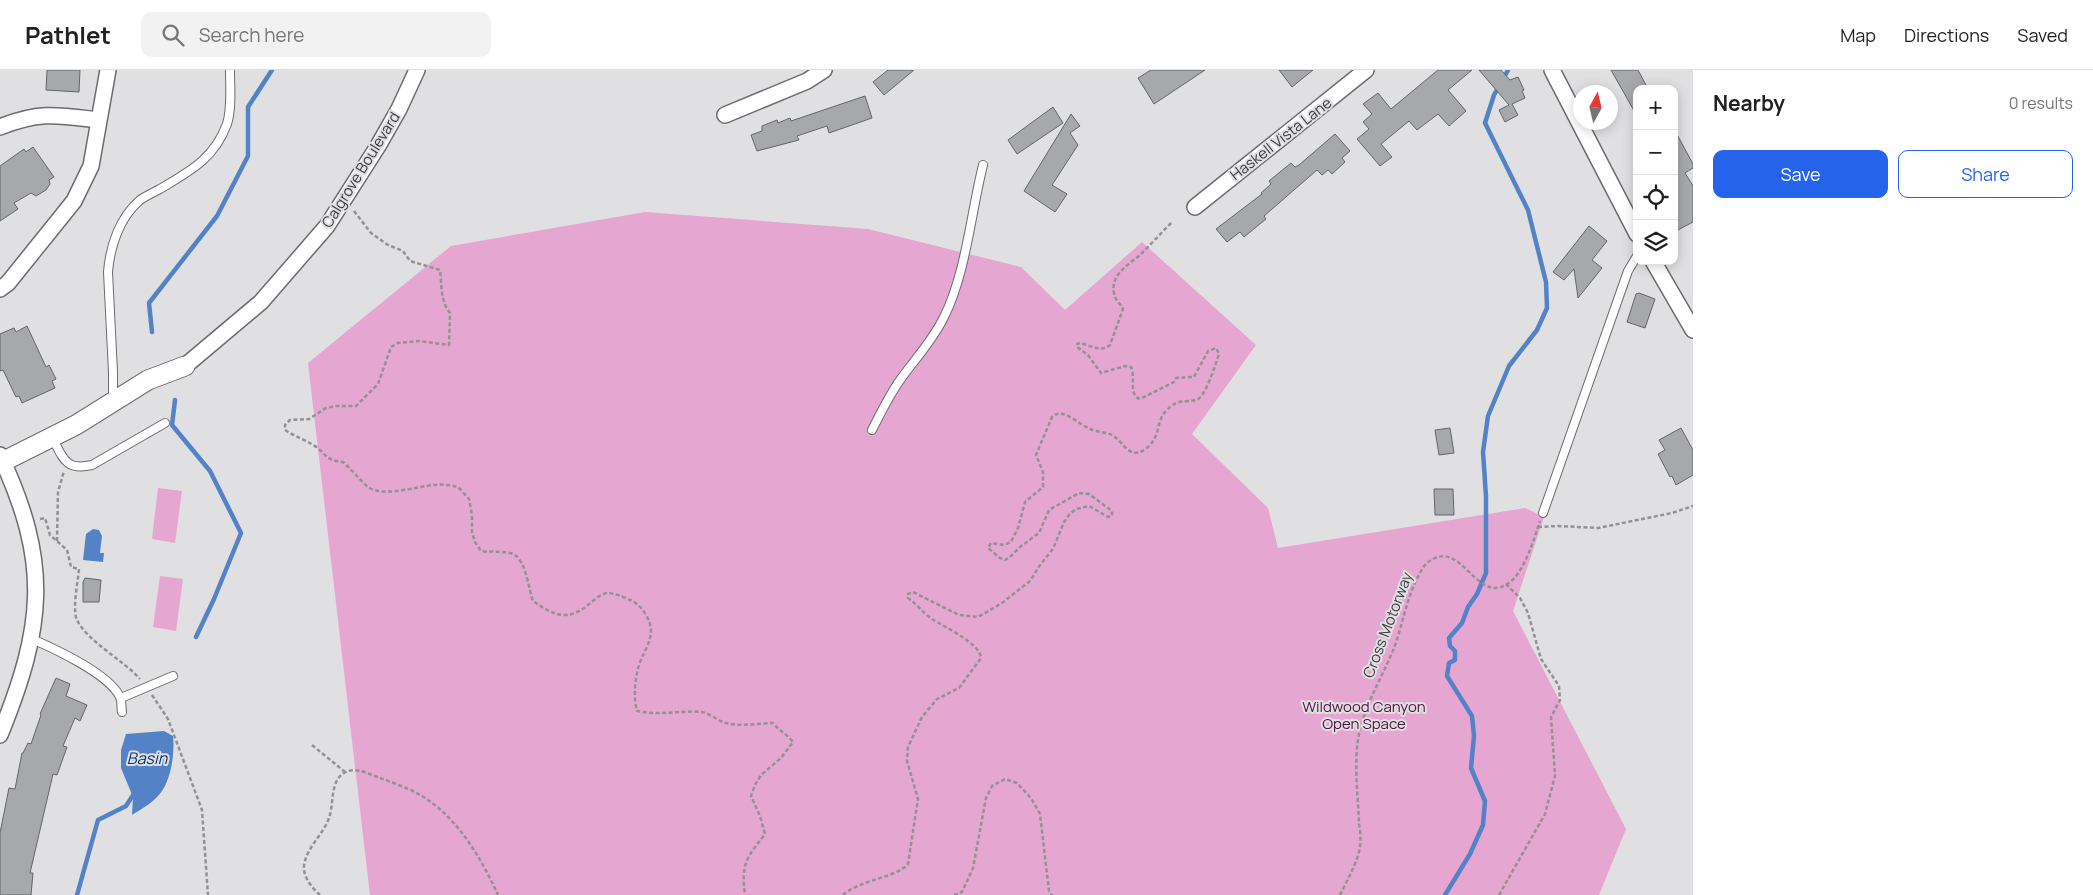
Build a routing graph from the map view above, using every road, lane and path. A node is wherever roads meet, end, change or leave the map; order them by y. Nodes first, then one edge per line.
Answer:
1 (108, 70) edge
2 (230, 70) edge
3 (417, 70) edge
4 (824, 70) edge
5 (1366, 70) edge
6 (1552, 70) edge
7 (725, 115) dead end
8 (98, 120) junction
9 (0, 127) edge
10 (983, 165) dead end
11 (343, 203) junction
12 (1195, 207) dead end
13 (1171, 223) dead end
14 (1633, 226) edge
15 (1633, 263) edge
16 (1655, 265) edge
17 (0, 289) edge
18 (1693, 330) edge
19 (185, 366) joint
20 (112, 402) junction
21 (166, 423) dead end
22 (872, 430) dead end
23 (52, 437) junction
24 (1, 460) edge
25 (65, 462) junction
26 (1693, 506) edge
27 (1543, 513) joint
28 (1538, 527) junction
29 (57, 541) dead end
30 (1506, 584) junction
31 (32, 639) junction
32 (173, 676) dead end
33 (121, 698) junction
34 (122, 712) dead end
35 (0, 735) edge
36 (312, 745) dead end
37 (346, 772) junction
38 (320, 895) edge
39 (498, 895) edge
40 (745, 895) edge
41 (844, 895) edge
42 (954, 895) edge
43 (1052, 895) edge
44 (1340, 895) edge
45 (1499, 895) edge

1 - 8 street
2 - 20 lane
3 - 11 street, Calgrove Boulevard
4 - 7 street
5 - 12 street, Haskell Vista Lane
6 - 14 street
8 - 9 street
8 - 17 street
10 - 22 lane
11 - 19 street, Calgrove Boulevard
11 - 40 path
13 - 41 path
15 - 27 lane
16 - 18 street
19 - 20 street, Calgrove Boulevard
20 - 23 street, Calgrove Boulevard
21 - 25 lane
23 - 24 street, Calgrove Boulevard
23 - 25 lane
24 - 31 street
25 - 29 path
26 - 28 path
27 - 28 path
28 - 30 path
30 - 44 path, Cross Motorway
30 - 45 path
31 - 33 lane
31 - 35 street
32 - 33 lane
33 - 34 lane
36 - 37 path
37 - 38 path
37 - 39 path
42 - 43 path

